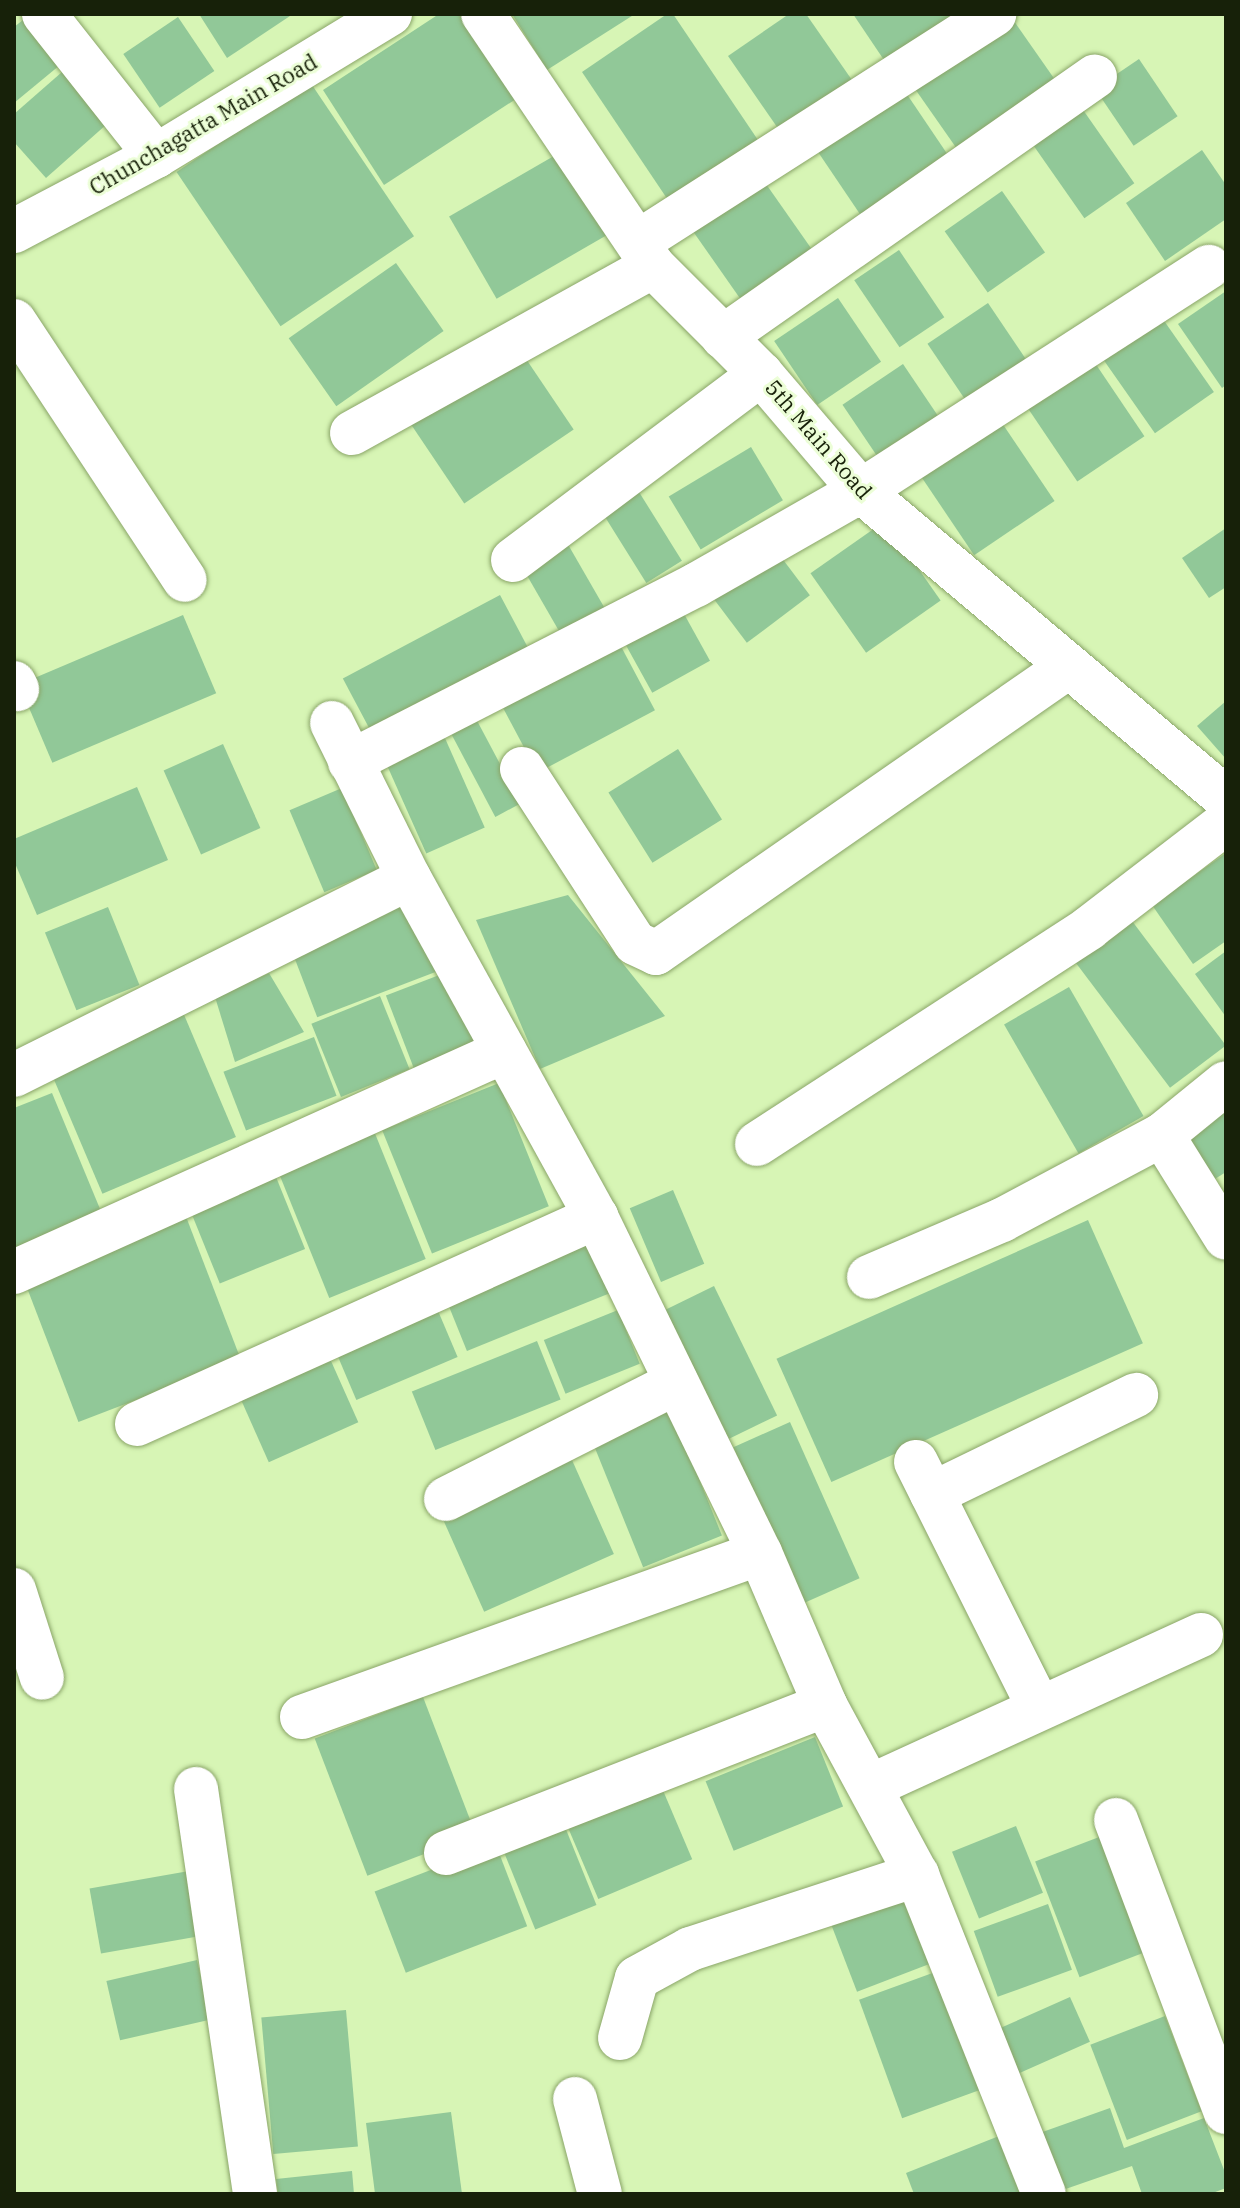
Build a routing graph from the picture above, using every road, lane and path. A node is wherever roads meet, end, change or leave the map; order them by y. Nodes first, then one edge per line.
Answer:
1 (44, 14) edge
2 (483, 14) edge
3 (994, 14) edge
4 (360, 21) edge
5 (1095, 77) dead end
6 (156, 156) junction
7 (14, 231) edge
8 (645, 254) junction
9 (1209, 267) dead end
10 (14, 321) edge
11 (723, 337) junction
12 (761, 374) junction
13 (352, 433) dead end
14 (861, 491) junction
15 (513, 560) dead end
16 (185, 580) dead end
17 (1068, 667) junction
18 (332, 723) dead end
19 (350, 762) junction
20 (522, 769) dead end
21 (1226, 798) edge
22 (1226, 823) edge
23 (409, 878) junction
24 (505, 1051) junction
25 (14, 1075) edge
26 (1226, 1083) edge
27 (1162, 1135) junction
28 (757, 1144) dead end
29 (596, 1217) junction
30 (1226, 1238) edge
31 (14, 1272) edge
32 (869, 1277) dead end
33 (676, 1383) junction
34 (1136, 1395) dead end
35 (137, 1424) dead end
36 (446, 1499) dead end
37 (760, 1553) junction
38 (14, 1590) edge
39 (1201, 1635) dead end
40 (42, 1678) dead end
41 (825, 1705) junction
42 (1039, 1708) junction
43 (302, 1717) dead end
44 (871, 1786) junction
45 (196, 1789) dead end
46 (1116, 1820) dead end
47 (446, 1853) dead end
48 (917, 1875) junction
49 (620, 2038) dead end
50 (575, 2099) dead end
51 (1226, 2112) edge
52 (255, 2194) edge
53 (600, 2194) edge
54 (1044, 2194) edge

1 - 6 street
2 - 8 street, 5th Main Road
3 - 8 street
4 - 6 street, Chunchagatta Main Road
5 - 11 street
6 - 7 street, Chunchagatta Main Road
8 - 11 street, 5th Main Road
8 - 13 street
9 - 14 street
10 - 16 street
11 - 12 street, 5th Main Road
12 - 14 street, 5th Main Road
12 - 15 street
14 - 17 street, 5th Main Road
14 - 19 street
17 - 20 street
17 - 21 street, 5th Main Road
18 - 19 street
19 - 23 street
22 - 28 street
23 - 24 street
23 - 25 street
24 - 29 street
24 - 31 street
26 - 27 street
27 - 30 street
27 - 32 street
29 - 33 street
29 - 35 street
33 - 36 street
33 - 37 street
34 - 42 street
37 - 41 street
37 - 43 street
38 - 40 street
39 - 42 street
41 - 44 street
41 - 47 street
42 - 44 street
44 - 48 street
45 - 52 street
46 - 51 street
48 - 49 street
48 - 54 street
50 - 53 street

